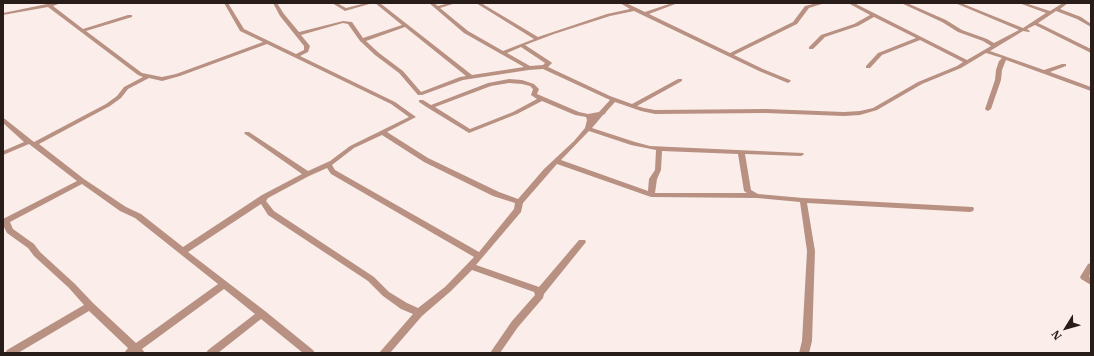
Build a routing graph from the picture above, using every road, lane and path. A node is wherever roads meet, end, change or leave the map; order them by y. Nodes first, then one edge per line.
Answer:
1 (59, 3) edge
2 (226, 3) edge
3 (275, 3) edge
4 (334, 3) edge
5 (371, 3) edge
6 (377, 3) edge
7 (431, 3) edge
8 (454, 3) edge
9 (478, 3) edge
10 (573, 3) edge
11 (578, 3) edge
12 (622, 3) edge
13 (663, 3) edge
14 (676, 3) edge
15 (806, 3) edge
16 (824, 3) edge
17 (850, 3) edge
18 (903, 3) edge
19 (956, 3) edge
20 (1021, 3) edge
21 (1066, 3) edge
22 (49, 5) junction
23 (669, 6) junction
24 (813, 6) junction
25 (438, 8) junction
26 (635, 9) junction
27 (1053, 11) junction
28 (3, 14) edge
29 (645, 14) junction
30 (874, 15) junction
31 (130, 16) dead end
32 (1035, 23) junction
33 (404, 26) junction
34 (1091, 26) edge
35 (84, 30) junction
36 (1025, 30) junction
37 (298, 34) junction
38 (920, 38) junction
39 (538, 39) junction
40 (362, 40) junction
41 (268, 42) junction
42 (521, 45) junction
43 (995, 46) junction
44 (811, 48) dead end
45 (986, 51) junction
46 (1091, 51) edge
47 (502, 53) junction
48 (730, 55) junction
49 (296, 56) junction
50 (1006, 58) junction
51 (967, 62) junction
52 (1064, 65) dead end
53 (544, 67) junction
54 (868, 67) dead end
55 (529, 68) junction
56 (1045, 72) junction
57 (147, 76) junction
58 (471, 77) junction
59 (680, 80) dead end
60 (788, 81) dead end
61 (1091, 89) edge
62 (541, 99) junction
63 (614, 99) junction
64 (421, 101) dead end
65 (632, 106) junction
66 (430, 107) junction
67 (988, 109) dead end
68 (603, 112) junction
69 (588, 116) junction
70 (3, 120) edge
71 (588, 129) junction
72 (382, 132) junction
73 (247, 133) dead end
74 (31, 143) junction
75 (658, 148) junction
76 (3, 153) edge
77 (741, 153) junction
78 (801, 154) dead end
79 (556, 161) junction
80 (328, 164) junction
81 (307, 174) junction
82 (82, 181) junction
83 (651, 194) junction
84 (757, 196) junction
85 (265, 197) junction
86 (803, 200) junction
87 (519, 202) junction
88 (970, 209) dead end
89 (4, 221) edge
90 (582, 242) dead end
91 (183, 251) junction
92 (480, 256) junction
93 (470, 266) junction
94 (1091, 266) edge
95 (1091, 282) edge
96 (224, 284) junction
97 (539, 294) junction
98 (90, 306) junction
99 (420, 313) junction
100 (262, 314) junction
101 (135, 352) edge
102 (10, 353) edge
103 (211, 353) edge
104 (310, 353) edge
105 (384, 353) edge
106 (495, 353) edge
107 (804, 353) edge

1 - 22 street
2 - 41 street
3 - 37 street
4 - 5 street
6 - 33 street
7 - 25 street
8 - 25 street
9 - 39 street
10 - 11 street
12 - 26 street
13 - 23 street
14 - 23 street
15 - 24 street
16 - 24 street
17 - 30 street
18 - 43 street
19 - 36 street
20 - 27 street
21 - 27 street
22 - 28 street
22 - 35 street
23 - 29 street
24 - 48 street
25 - 47 street
26 - 29 street
26 - 39 street
27 - 32 street
27 - 34 street
29 - 48 street
30 - 38 street
30 - 44 street
31 - 35 street
32 - 36 street
32 - 46 street
33 - 40 street
33 - 58 street
35 - 57 street
36 - 43 street
37 - 40 street
37 - 49 street
38 - 51 street
38 - 54 street
39 - 42 street
40 - 58 street
41 - 49 street
41 - 57 street
42 - 47 street
42 - 53 street
43 - 45 street
45 - 50 street
45 - 51 street
47 - 55 street
48 - 60 street
49 - 72 street
50 - 56 street
50 - 67 street
51 - 65 street
52 - 56 street
53 - 55 street
53 - 63 street
55 - 58 street
56 - 61 street
57 - 74 street
59 - 65 street
62 - 66 street
62 - 66 street
62 - 69 street
63 - 65 street
63 - 68 street
64 - 66 street
68 - 69 street
68 - 71 street
69 - 71 street
70 - 74 street
71 - 75 street
71 - 79 street
72 - 80 street
72 - 87 street
73 - 81 street
74 - 76 street
74 - 82 street
75 - 77 street
75 - 83 street
77 - 78 street
77 - 84 street
79 - 83 street
79 - 87 street
80 - 81 street
80 - 92 street
81 - 85 street
82 - 89 street
82 - 91 street
83 - 84 street
84 - 86 street
85 - 91 street
85 - 99 street
86 - 88 street
86 - 107 street
87 - 92 street
89 - 98 street
90 - 97 street
91 - 96 street
92 - 93 street
93 - 97 street
93 - 99 street
94 - 95 street
96 - 100 street
96 - 101 street
97 - 106 street
98 - 101 street
98 - 102 street
99 - 105 street
100 - 103 street
100 - 104 street

